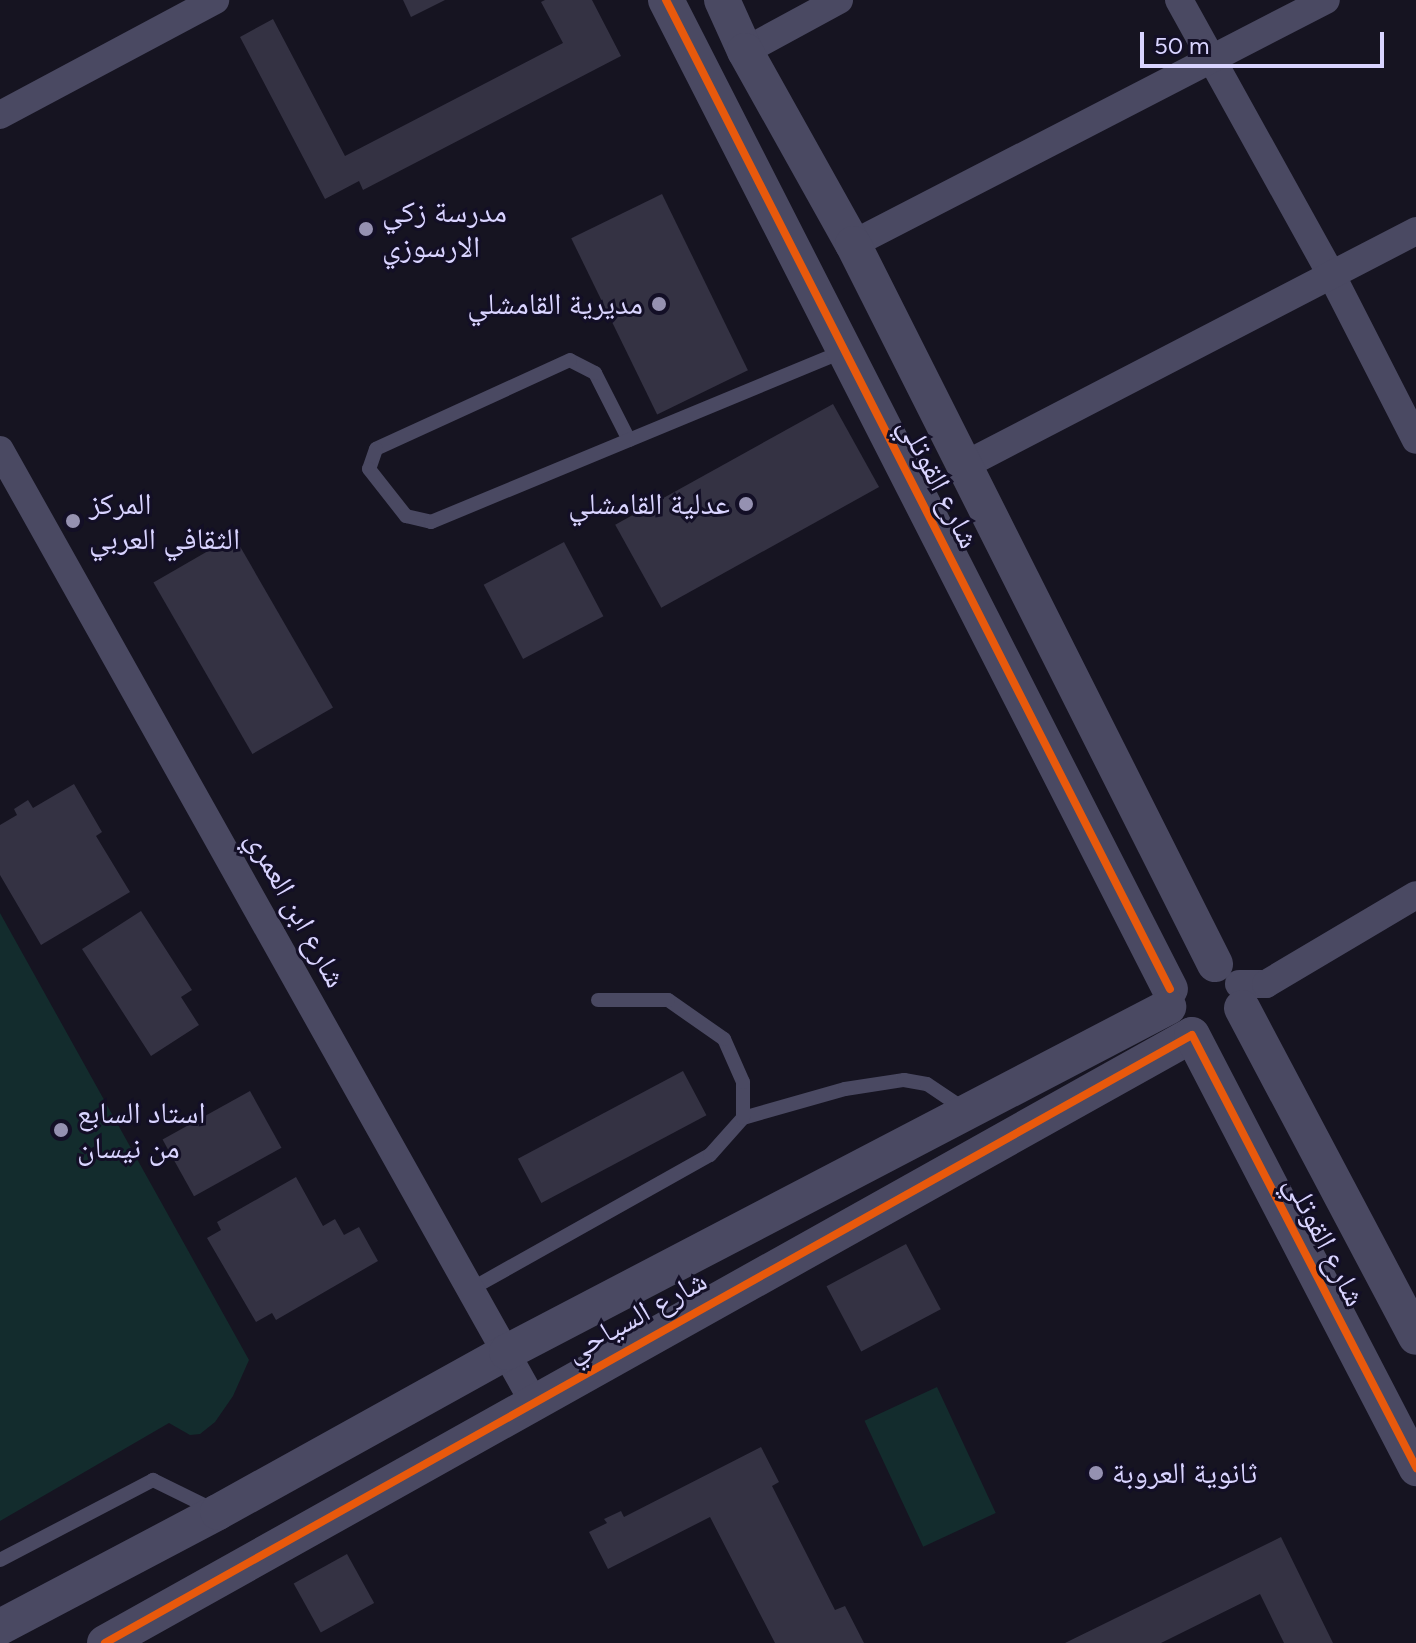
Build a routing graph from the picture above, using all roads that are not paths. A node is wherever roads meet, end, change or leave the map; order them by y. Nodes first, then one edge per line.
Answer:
1 (215, 0) edge
2 (666, 0) edge
3 (722, 0) edge
4 (839, 0) edge
5 (1179, 0) edge
6 (1326, 0) edge
7 (745, 51) junction
8 (1213, 61) junction
9 (0, 115) edge
10 (1416, 231) edge
11 (853, 244) junction
12 (1332, 276) junction
13 (845, 351) junction
14 (629, 440) junction
15 (1416, 440) edge
16 (0, 450) edge
17 (965, 465) junction
18 (1416, 895) edge
19 (1232, 985) junction
20 (1169, 998) junction
21 (598, 1000) dead end
22 (1192, 1035) junction
23 (968, 1111) junction
24 (743, 1118) junction
25 (471, 1289) junction
26 (1416, 1337) edge
27 (507, 1352) junction
28 (533, 1401) junction
29 (1416, 1468) edge
30 (218, 1512) junction
31 (0, 1560) edge
32 (0, 1627) edge
33 (105, 1643) edge

1 - 9 street
2 - 13 street, شارع القوتلي
3 - 7 street, شارع القوتلي
4 - 7 street
5 - 8 street
6 - 8 street
7 - 11 street, شارع القوتلي
8 - 11 street
8 - 12 street
10 - 12 street
11 - 17 street, شارع القوتلي
12 - 15 street
12 - 17 street
13 - 14 lane
13 - 20 street, شارع القوتلي
14 - 14 lane
16 - 25 street, شارع ابن العمري
17 - 19 street, شارع القوتلي
18 - 19 street
19 - 20 street
19 - 22 street
19 - 26 street, شارع القوتلي
20 - 22 street
20 - 23 street, شارع السياحي
21 - 24 lane
22 - 28 street, شارع السياحي
22 - 29 street, شارع القوتلي
23 - 24 lane
23 - 27 street, شارع السياحي
24 - 25 lane
25 - 27 street, شارع ابن العمري
27 - 28 street, شارع ابن العمري
27 - 30 street, شارع السياحي
28 - 33 street, شارع السياحي
30 - 31 lane
30 - 32 street, شارع السياحي

